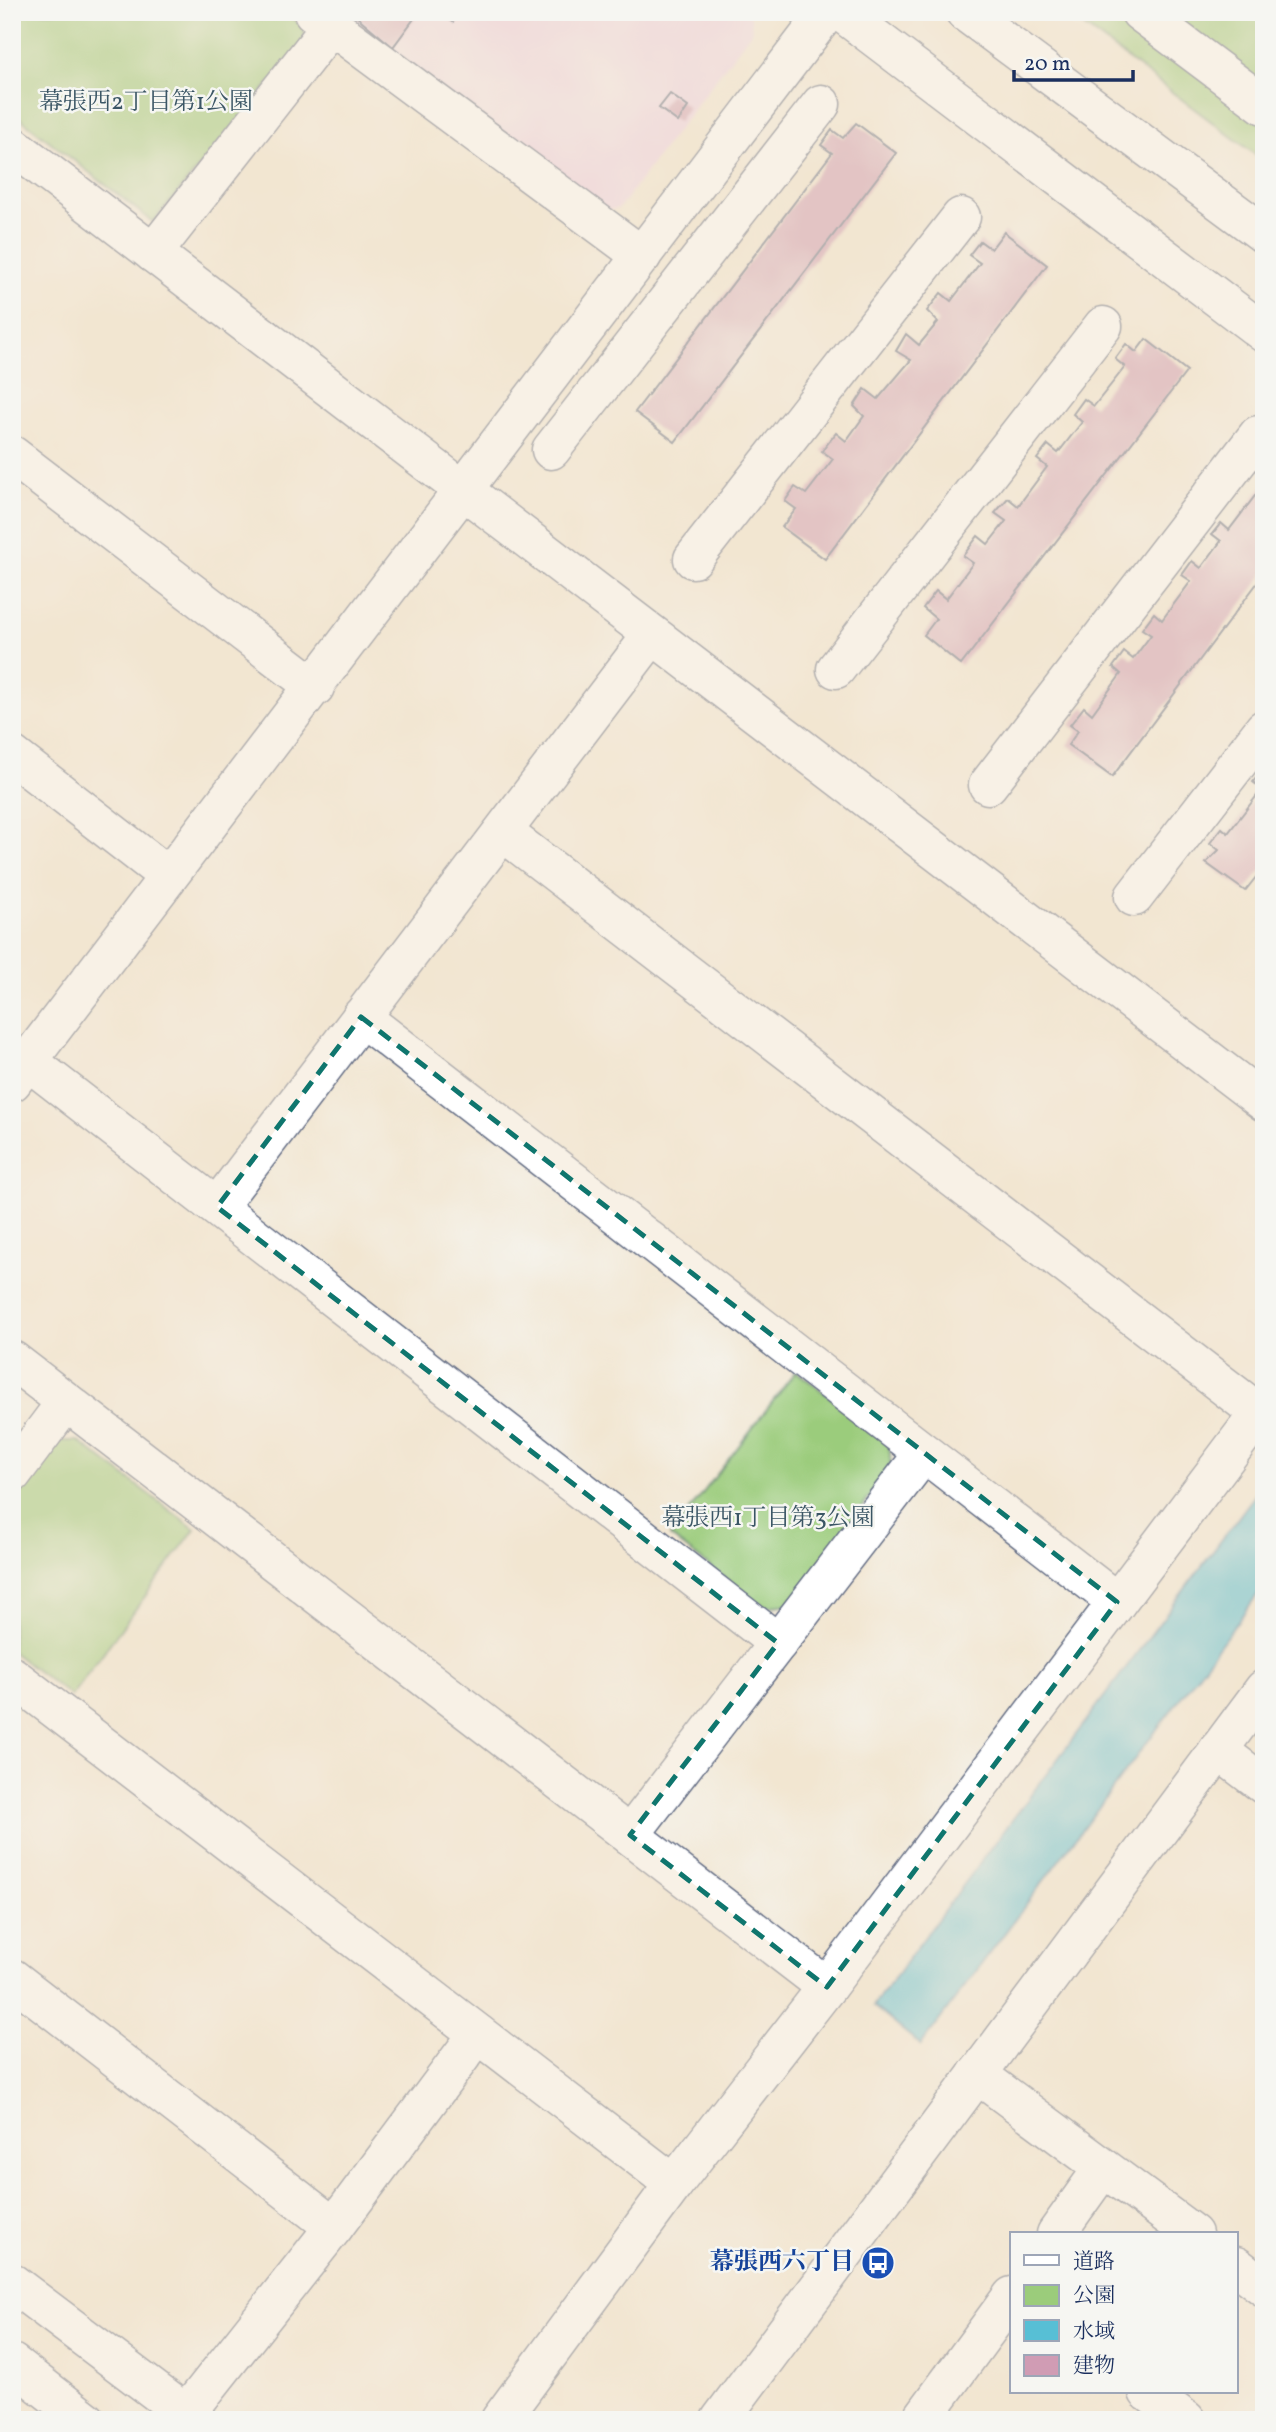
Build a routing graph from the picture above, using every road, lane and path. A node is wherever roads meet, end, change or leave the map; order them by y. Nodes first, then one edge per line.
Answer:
1 (827, 12) edge
2 (841, 12) edge
3 (965, 12) edge
4 (1140, 12) edge
5 (322, 19) edge
6 (821, 104) dead end
7 (1264, 105) edge
8 (12, 145) edge
9 (961, 217) dead end
10 (1264, 234) edge
11 (153, 253) junction
12 (642, 256) junction
13 (1103, 326) dead end
14 (1264, 333) edge
15 (1258, 435) dead end
16 (551, 450) dead end
17 (12, 454) edge
18 (464, 491) junction
19 (693, 559) dead end
20 (652, 635) junction
21 (836, 668) dead end
22 (315, 687) junction
23 (1264, 729) edge
24 (12, 754) edge
25 (988, 785) dead end
26 (503, 831) junction
27 (168, 876) junction
28 (1134, 897) dead end
29 (361, 1017) junction
30 (20, 1072) edge
31 (1264, 1102) edge
32 (217, 1208) junction
33 (12, 1360) edge
34 (66, 1402) junction
35 (1261, 1410) edge
36 (924, 1453) junction
37 (12, 1474) edge
38 (1117, 1602) junction
39 (778, 1643) junction
40 (12, 1676) edge
41 (1264, 1689) edge
42 (1218, 1750) junction
43 (1264, 1785) edge
44 (630, 1835) junction
45 (12, 1978) edge
46 (827, 1987) junction
47 (478, 2034) junction
48 (977, 2074) junction
49 (1103, 2168) junction
50 (674, 2184) junction
51 (334, 2227) junction
52 (1057, 2232) edge
53 (1190, 2232) edge
54 (1238, 2268) edge
55 (12, 2283) edge
56 (1264, 2287) edge
57 (1010, 2299) edge
58 (12, 2363) edge
59 (1151, 2394) edge
60 (190, 2417) edge
61 (86, 2420) edge
62 (500, 2420) edge
63 (720, 2420) edge
64 (921, 2420) edge
65 (1186, 2420) edge

1 - 12 street
2 - 14 street
3 - 10 street
4 - 7 street
5 - 11 street
5 - 12 street
6 - 16 street
8 - 11 street
9 - 19 street
11 - 18 street
12 - 18 street
13 - 21 street
15 - 25 street
17 - 22 street
18 - 20 street
18 - 22 street
20 - 26 street
20 - 31 street
22 - 27 street
23 - 28 street
24 - 27 street
26 - 29 street
26 - 35 street
27 - 30 street
29 - 32 street
29 - 36 street
30 - 32 street
32 - 39 street
33 - 34 street
34 - 37 street
34 - 44 street
35 - 38 street
36 - 38 street
36 - 39 street
38 - 46 street
39 - 44 street
40 - 47 street
41 - 42 street
42 - 43 street
42 - 48 street
44 - 46 street
45 - 51 street
46 - 50 street
47 - 50 street
47 - 51 street
48 - 49 street
48 - 63 street
49 - 52 street
49 - 53 street
50 - 62 street
51 - 60 street
54 - 56 street
55 - 60 street
57 - 64 street
58 - 61 street
59 - 65 street

